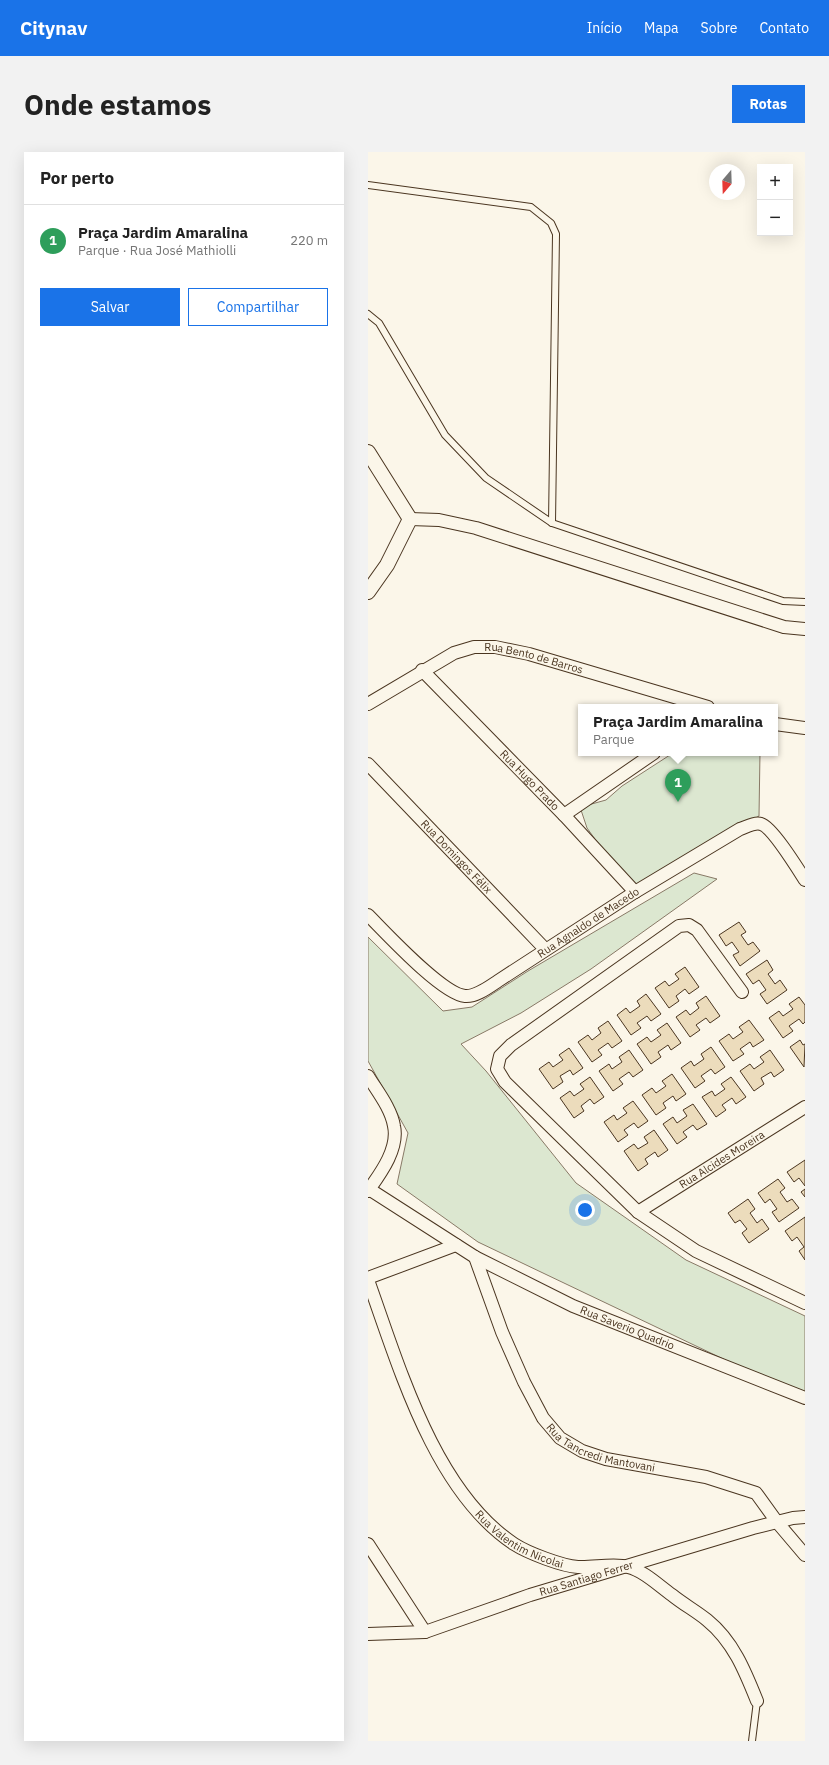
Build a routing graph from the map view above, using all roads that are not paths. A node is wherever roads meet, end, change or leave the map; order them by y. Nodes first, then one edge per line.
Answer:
1 (368, 185) edge
2 (368, 314) edge
3 (368, 452) edge
4 (410, 519) junction
5 (552, 523) junction
6 (368, 592) edge
7 (805, 602) edge
8 (805, 629) edge
9 (422, 670) junction
10 (368, 704) edge
11 (698, 704) edge
12 (778, 724) edge
13 (805, 728) edge
14 (650, 756) edge
15 (368, 764) edge
16 (564, 816) junction
17 (805, 880) edge
18 (635, 892) junction
19 (368, 915) edge
20 (545, 949) junction
21 (742, 992) dead end
22 (368, 1076) edge
23 (805, 1107) edge
24 (369, 1190) edge
25 (638, 1212) junction
26 (456, 1244) junction
27 (476, 1257) junction
28 (368, 1279) edge
29 (805, 1303) edge
30 (805, 1398) edge
31 (805, 1517) edge
32 (777, 1522) junction
33 (368, 1544) edge
34 (805, 1555) edge
35 (627, 1566) junction
36 (425, 1632) junction
37 (368, 1634) edge
38 (757, 1701) joint
39 (752, 1741) edge

1 - 5 lane
2 - 5 lane
3 - 4 street
4 - 6 street
4 - 8 street
5 - 7 lane
9 - 10 street, Rua Bento de Barros
9 - 11 street, Rua Bento de Barros
9 - 16 street, Rua Hugo Prado
12 - 13 street
14 - 16 street
15 - 20 street, Rua Domingos Félix
16 - 18 street, Rua Hugo Prado
17 - 18 street, Rua Agnaldo de Macedo
18 - 20 street, Rua Agnaldo de Macedo
19 - 20 street, Rua Agnaldo de Macedo
21 - 25 street
22 - 24 street
23 - 25 street, Rua Alcides Moreira
24 - 26 street, Rua Saverio Quadrio
25 - 29 street
26 - 27 street, Rua Saverio Quadrio
26 - 28 street
27 - 30 street, Rua Saverio Quadrio
27 - 32 street, Rua Tancredi Mantovani
28 - 35 street, Rua Valentim Nicolai
31 - 32 street, Rua Santiago Ferrer
32 - 34 street, Rua Tancredi Mantovani
32 - 35 street, Rua Santiago Ferrer
33 - 36 street
35 - 36 street, Rua Santiago Ferrer
35 - 38 street, Rua Valentim Nicolai
36 - 37 street, Rua Santiago Ferrer
38 - 39 lane

